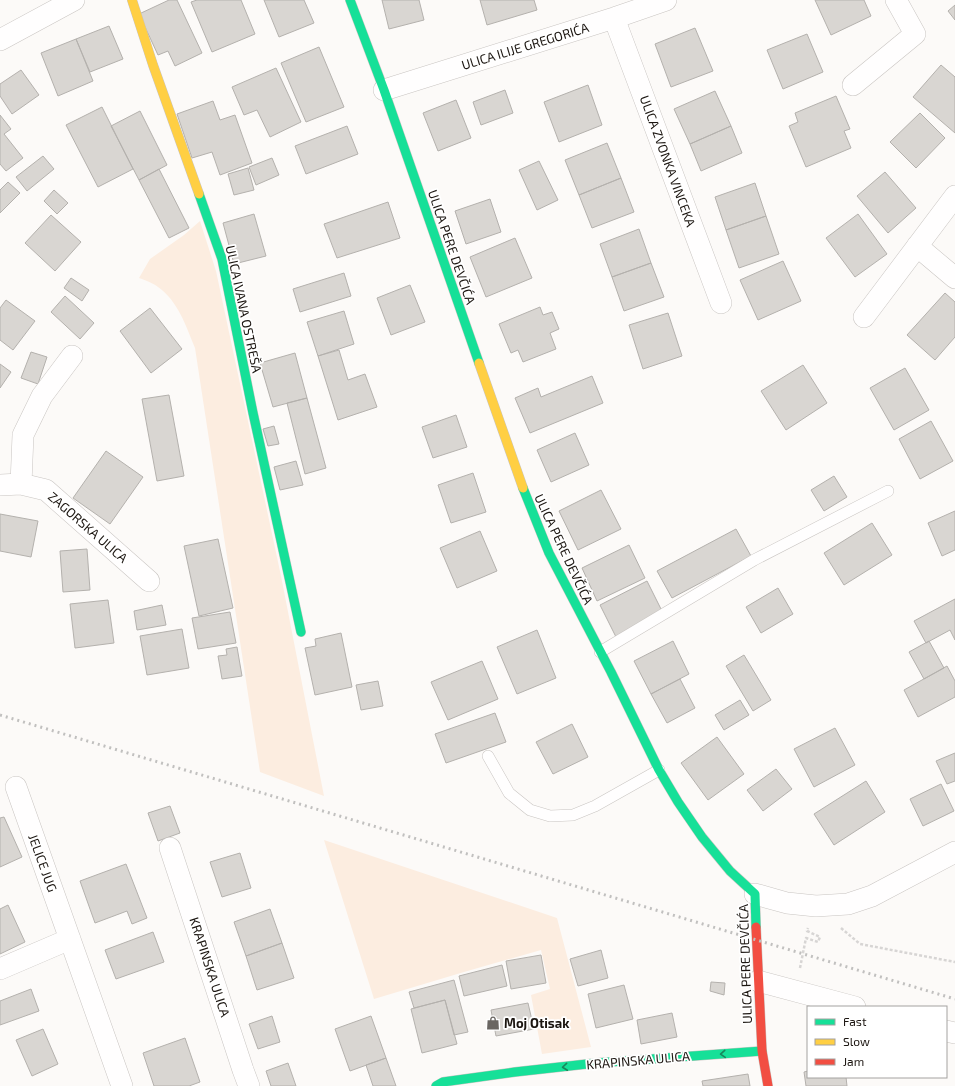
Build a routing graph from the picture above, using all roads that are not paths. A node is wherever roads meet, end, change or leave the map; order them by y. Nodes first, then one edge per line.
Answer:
1 (74, 0) edge
2 (132, 0) edge
3 (350, 0) edge
4 (666, 0) edge
5 (896, 0) edge
6 (614, 18) junction
7 (0, 40) edge
8 (853, 85) dead end
9 (384, 90) junction
10 (955, 196) edge
11 (917, 246) junction
12 (955, 278) edge
13 (721, 304) dead end
14 (864, 317) dead end
15 (72, 356) dead end
16 (21, 484) junction
17 (0, 485) edge
18 (888, 491) dead end
19 (149, 581) dead end
20 (302, 632) dead end
21 (600, 652) junction
22 (488, 756) dead end
23 (659, 770) junction
24 (16, 787) dead end
25 (170, 848) dead end
26 (955, 852) edge
27 (755, 894) junction
28 (70, 939) junction
29 (0, 969) edge
30 (758, 981) junction
31 (851, 1006) edge
32 (762, 1051) junction
33 (515, 1079) edge
34 (122, 1086) edge
35 (250, 1086) edge
36 (436, 1086) edge
37 (768, 1086) edge

1 - 7 street
2 - 20 street, ULICA IVANA OSTREŠA
3 - 9 street, ULICA PERE DEVČIĆA
4 - 6 street, ULICA ILIJE GREGORIĆA
5 - 8 street
6 - 9 street, ULICA ILIJE GREGORIĆA
6 - 13 street, ULICA ZVONKA VINCEKA
9 - 21 street, ULICA PERE DEVČIĆA
10 - 11 street
11 - 12 street
11 - 14 street
15 - 16 street
16 - 17 street, ZAGORSKA ULICA
16 - 19 street, ZAGORSKA ULICA
18 - 21 lane
21 - 23 street, ULICA PERE DEVČIĆA
22 - 23 lane
23 - 27 street, ULICA PERE DEVČIĆA
24 - 28 street, JELICE JUG
25 - 35 street, KRAPINSKA ULICA
26 - 27 street
27 - 30 street, ULICA PERE DEVČIĆA
28 - 29 street
28 - 34 street, JELICE JUG
30 - 31 street
30 - 32 street, ULICA PERE DEVČIĆA
32 -> 33 street, KRAPINSKA ULICA
32 - 37 street, ULICA PERE DEVČIĆA
33 - 36 street, KRAPINSKA ULICA

